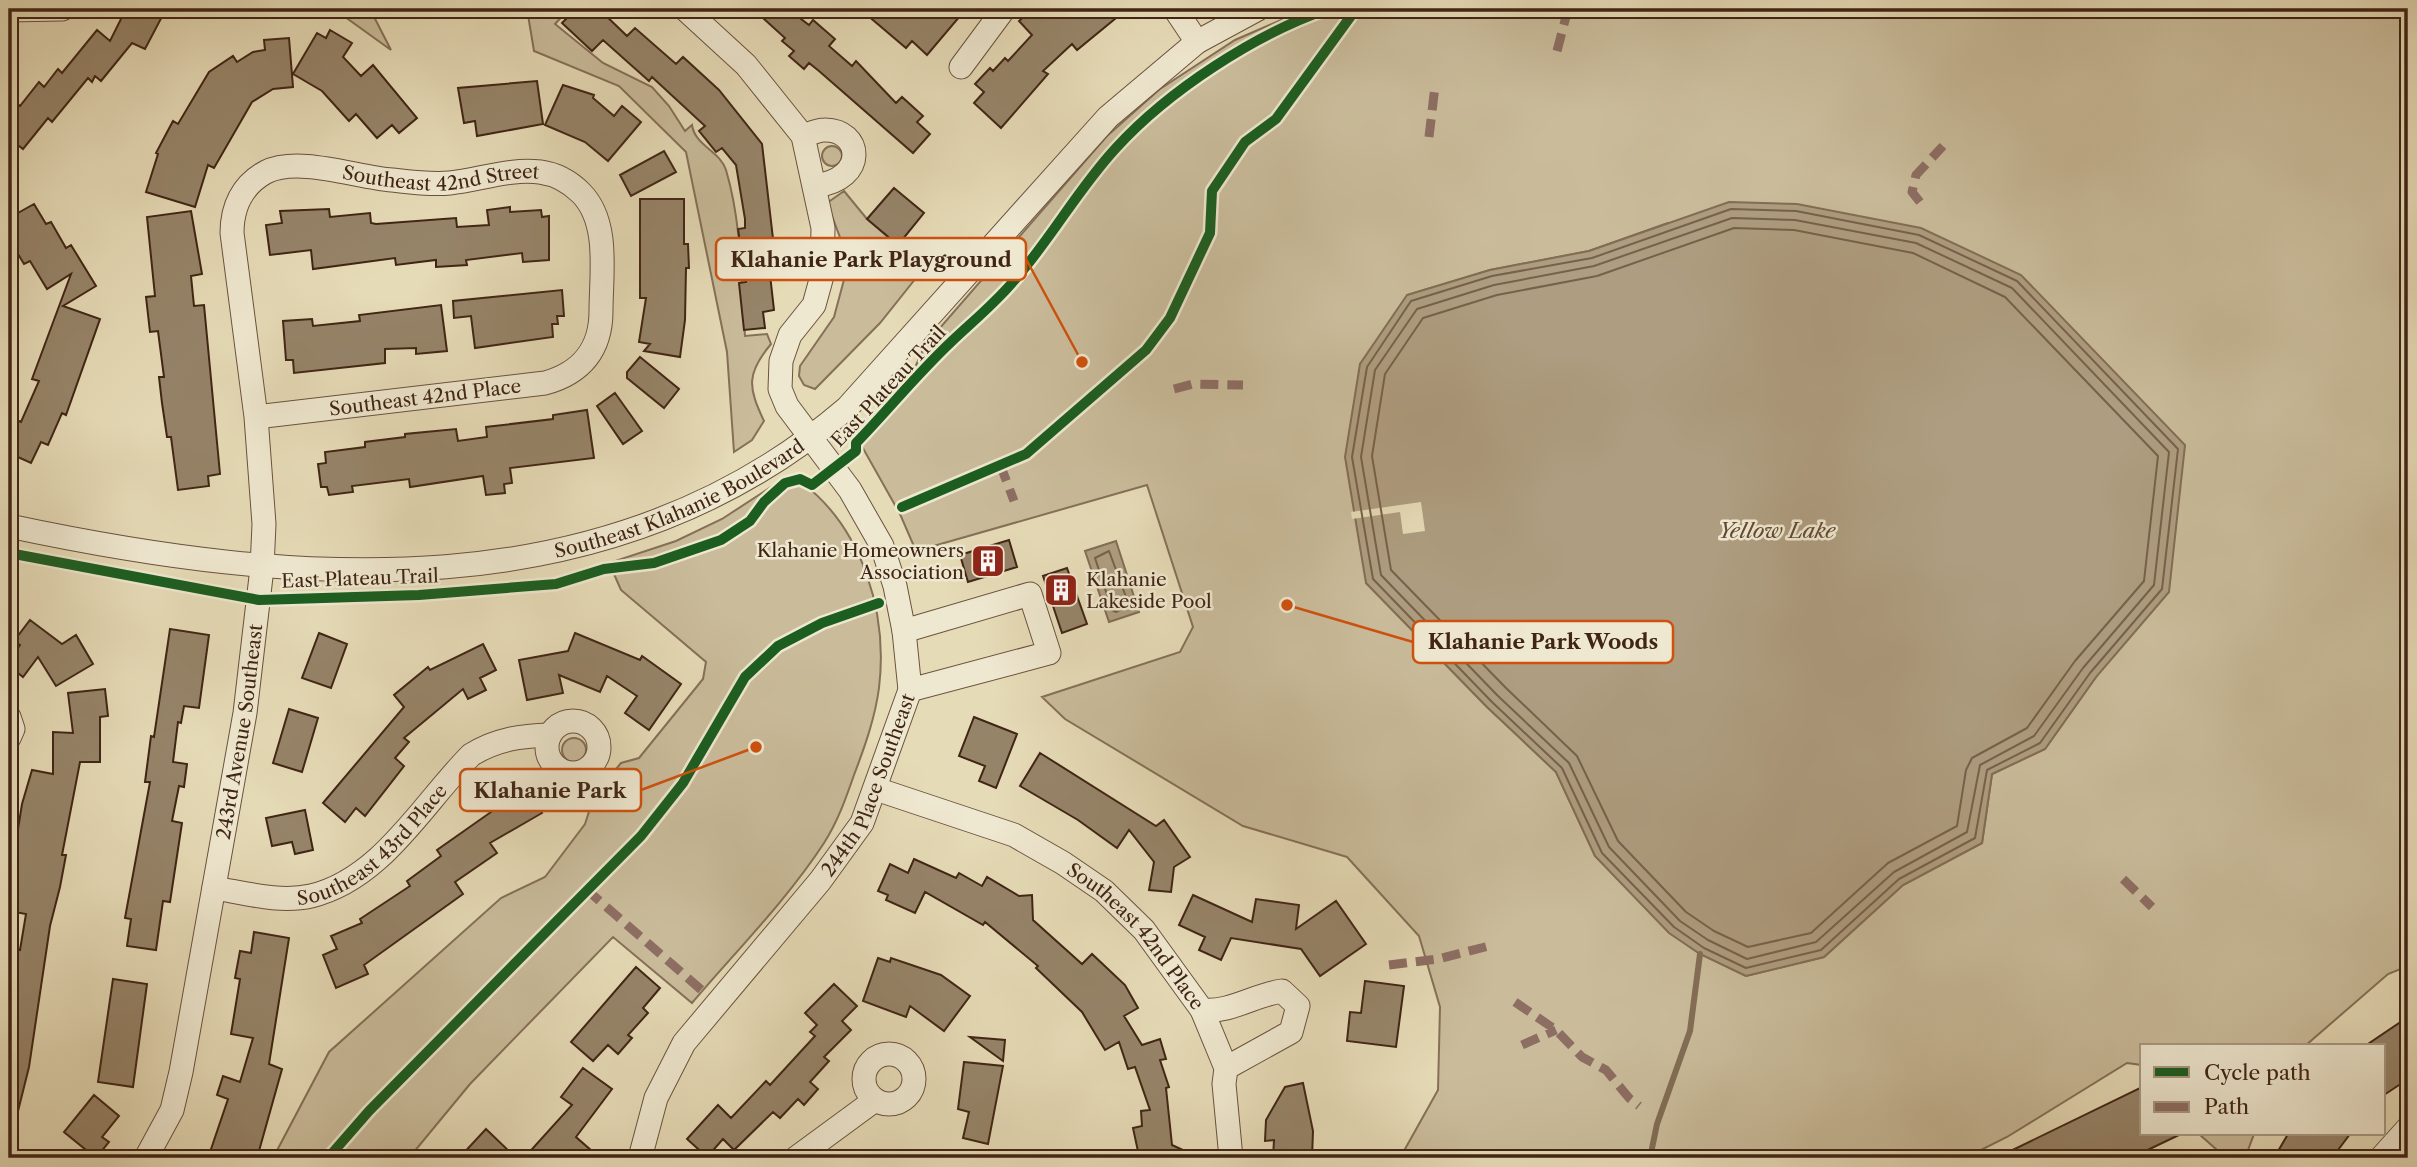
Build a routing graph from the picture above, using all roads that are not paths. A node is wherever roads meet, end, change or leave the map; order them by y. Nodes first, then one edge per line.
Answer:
1 (62, 9) edge
2 (685, 9) edge
3 (1004, 9) edge
4 (1175, 9) edge
5 (1258, 9) edge
6 (9, 10) edge
7 (1197, 42) junction
8 (961, 67) dead end
9 (803, 136) junction
10 (296, 165) joint
11 (815, 186) junction
12 (587, 359) joint
13 (256, 417) junction
14 (811, 439) junction
15 (9, 526) edge
16 (262, 568) junction
17 (904, 631) junction
18 (910, 690) junction
19 (9, 717) edge
20 (550, 735) dead end
21 (9, 738) edge
22 (876, 789) junction
23 (215, 888) junction
24 (1202, 1010) junction
25 (1226, 1068) junction
26 (875, 1100) dead end
27 (2408, 1128) edge
28 (146, 1158) edge
29 (640, 1158) edge
30 (796, 1158) edge
31 (1231, 1158) edge
32 (2381, 1158) edge

1 - 6 street
2 - 9 street, 244th Place Southeast
3 - 8 street
4 - 7 street
5 - 7 street, Southeast Klahanie Boulevard
7 - 14 street, Southeast Klahanie Boulevard
9 - 11 street, 244th Place Southeast
9 - 11 street
10 - 12 street, Southeast 42nd Street
10 - 13 street, 243rd Avenue Southeast
11 - 14 street, 244th Place Southeast
12 - 13 street, Southeast 42nd Place
13 - 16 street, 243rd Avenue Southeast
14 - 16 street, Southeast Klahanie Boulevard
14 - 17 street, 244th Place Southeast
15 - 16 street, Southeast Klahanie Boulevard
16 - 23 street, 243rd Avenue Southeast
17 - 18 street, 244th Place Southeast
17 - 18 street
18 - 22 street, 244th Place Southeast
19 - 21 street
20 - 23 street, Southeast 43rd Place
22 - 24 street, Southeast 42nd Place
22 - 29 street, 244th Place Southeast
23 - 28 street, 243rd Avenue Southeast
24 - 25 street
24 - 25 street, Southeast 42nd Place
25 - 31 street
26 - 30 street
27 - 32 street

